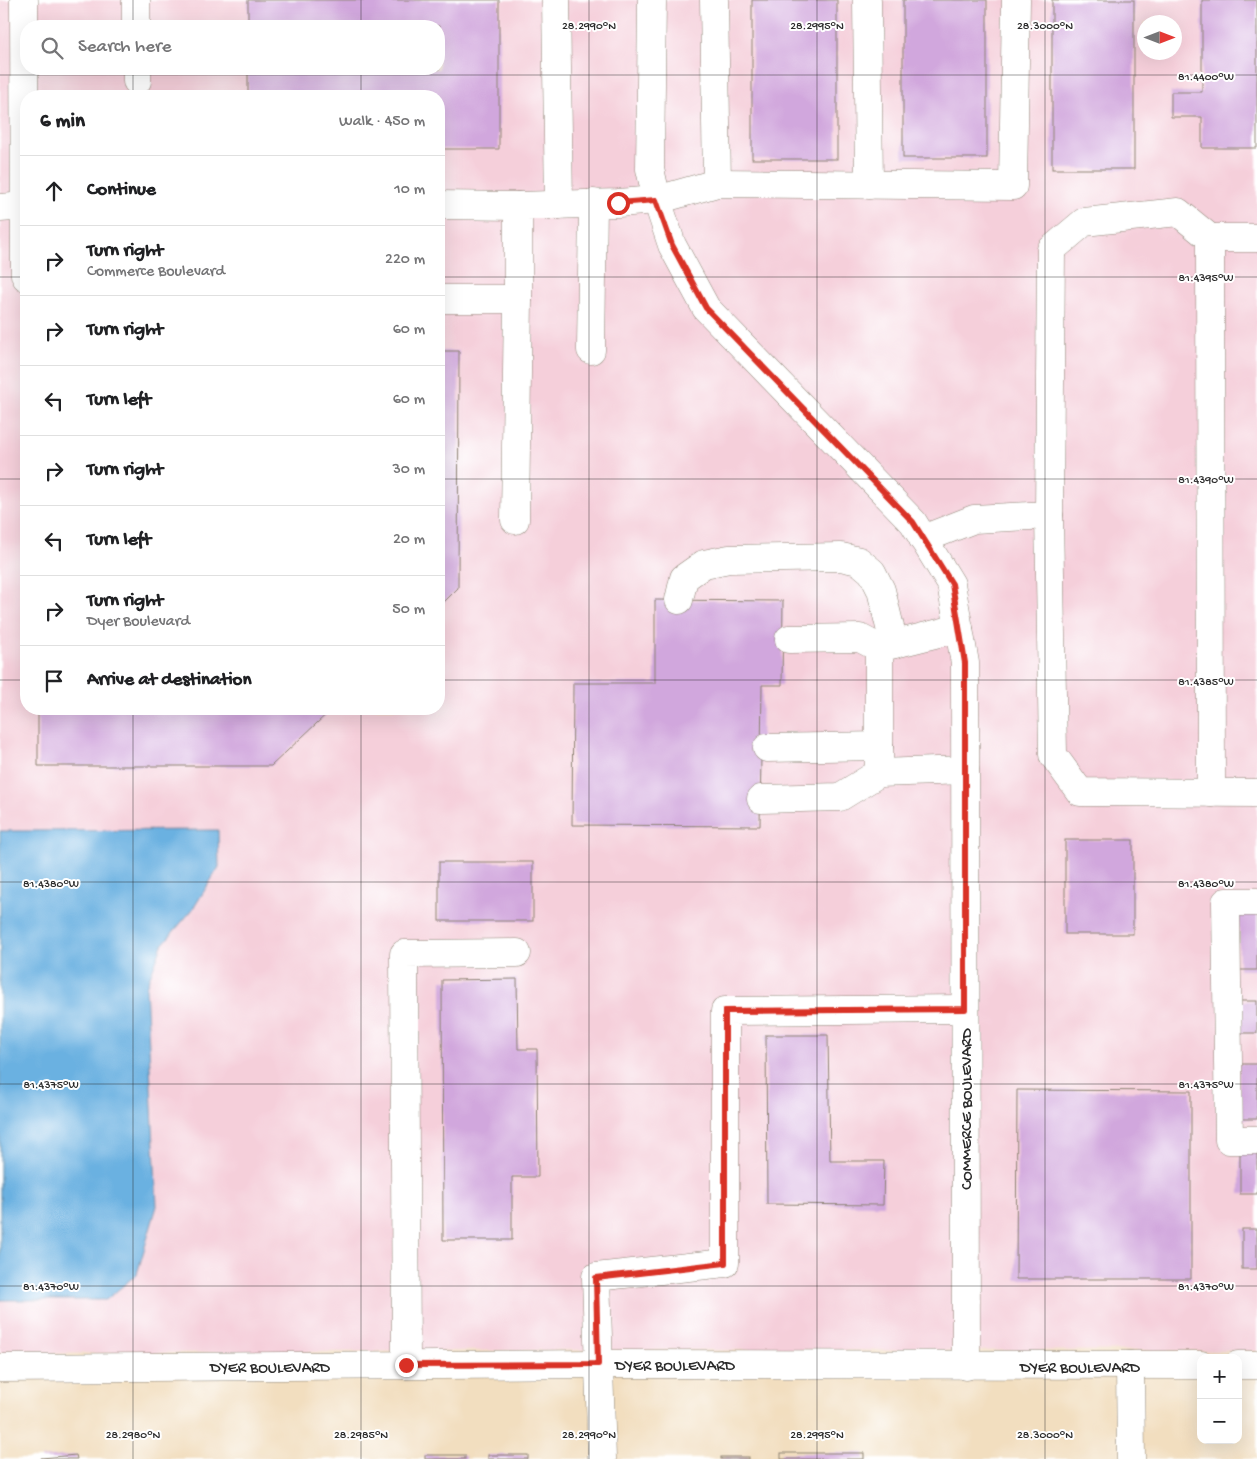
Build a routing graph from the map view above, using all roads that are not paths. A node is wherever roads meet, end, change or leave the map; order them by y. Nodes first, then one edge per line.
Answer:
1 (24, 0) edge
2 (136, 0) edge
3 (556, 0) edge
4 (652, 0) edge
5 (714, 0) edge
6 (867, 0) edge
7 (1016, 0) edge
8 (23, 20) edge
9 (136, 20) edge
10 (21, 75) edge
11 (21, 90) edge
12 (20, 118) edge
13 (717, 184) junction
14 (869, 185) junction
15 (656, 200) junction
16 (593, 203) junction
17 (445, 205) edge
18 (560, 205) junction
19 (518, 206) junction
20 (17, 207) edge
21 (20, 232) edge
22 (1210, 238) junction
23 (1257, 238) edge
24 (445, 299) edge
25 (518, 299) junction
26 (591, 350) dead end
27 (1049, 515) junction
28 (515, 520) dead end
29 (923, 539) junction
30 (679, 600) dead end
31 (959, 628) junction
32 (789, 639) dead end
33 (886, 646) junction
34 (878, 746) junction
35 (767, 748) dead end
36 (965, 770) junction
37 (878, 773) junction
38 (1211, 793) junction
39 (1257, 793) edge
40 (761, 799) dead end
41 (1257, 902) edge
42 (517, 953) dead end
43 (965, 1009) junction
44 (1257, 1140) edge
45 (598, 1364) junction
46 (406, 1365) junction
47 (1130, 1365) junction
48 (1197, 1365) edge
49 (1242, 1365) edge
50 (1257, 1365) edge
51 (966, 1366) junction
52 (0, 1368) edge
53 (602, 1459) edge
54 (1131, 1459) edge

1 - 8 street
2 - 9 street
3 - 18 street
4 - 15 street, COMMERCE BOULEVARD
5 - 13 street
6 - 14 street
7 - 14 street
10 - 11 street
12 - 20 street
13 - 14 street
13 - 15 street
15 - 16 street
15 - 29 street, COMMERCE BOULEVARD
16 - 18 street
16 - 26 street
17 - 19 street
18 - 19 street
19 - 25 street
20 - 21 street
22 - 23 street
22 - 27 street
22 - 38 street
24 - 25 street
25 - 28 street
27 - 29 street
27 - 38 street
29 - 31 street, COMMERCE BOULEVARD
30 - 33 street
31 - 33 street
31 - 36 street, COMMERCE BOULEVARD
32 - 33 street
33 - 34 street
34 - 35 street
34 - 37 street
36 - 37 street
36 - 43 street, COMMERCE BOULEVARD
37 - 40 street
38 - 39 street
41 - 44 street
42 - 46 street
43 - 45 street
43 - 51 street, COMMERCE BOULEVARD
45 - 46 street, DYER BOULEVARD
45 - 51 street, DYER BOULEVARD
45 - 53 street
46 - 52 street, DYER BOULEVARD
47 - 48 street, DYER BOULEVARD
47 - 51 street, DYER BOULEVARD
47 - 54 street
49 - 50 street

